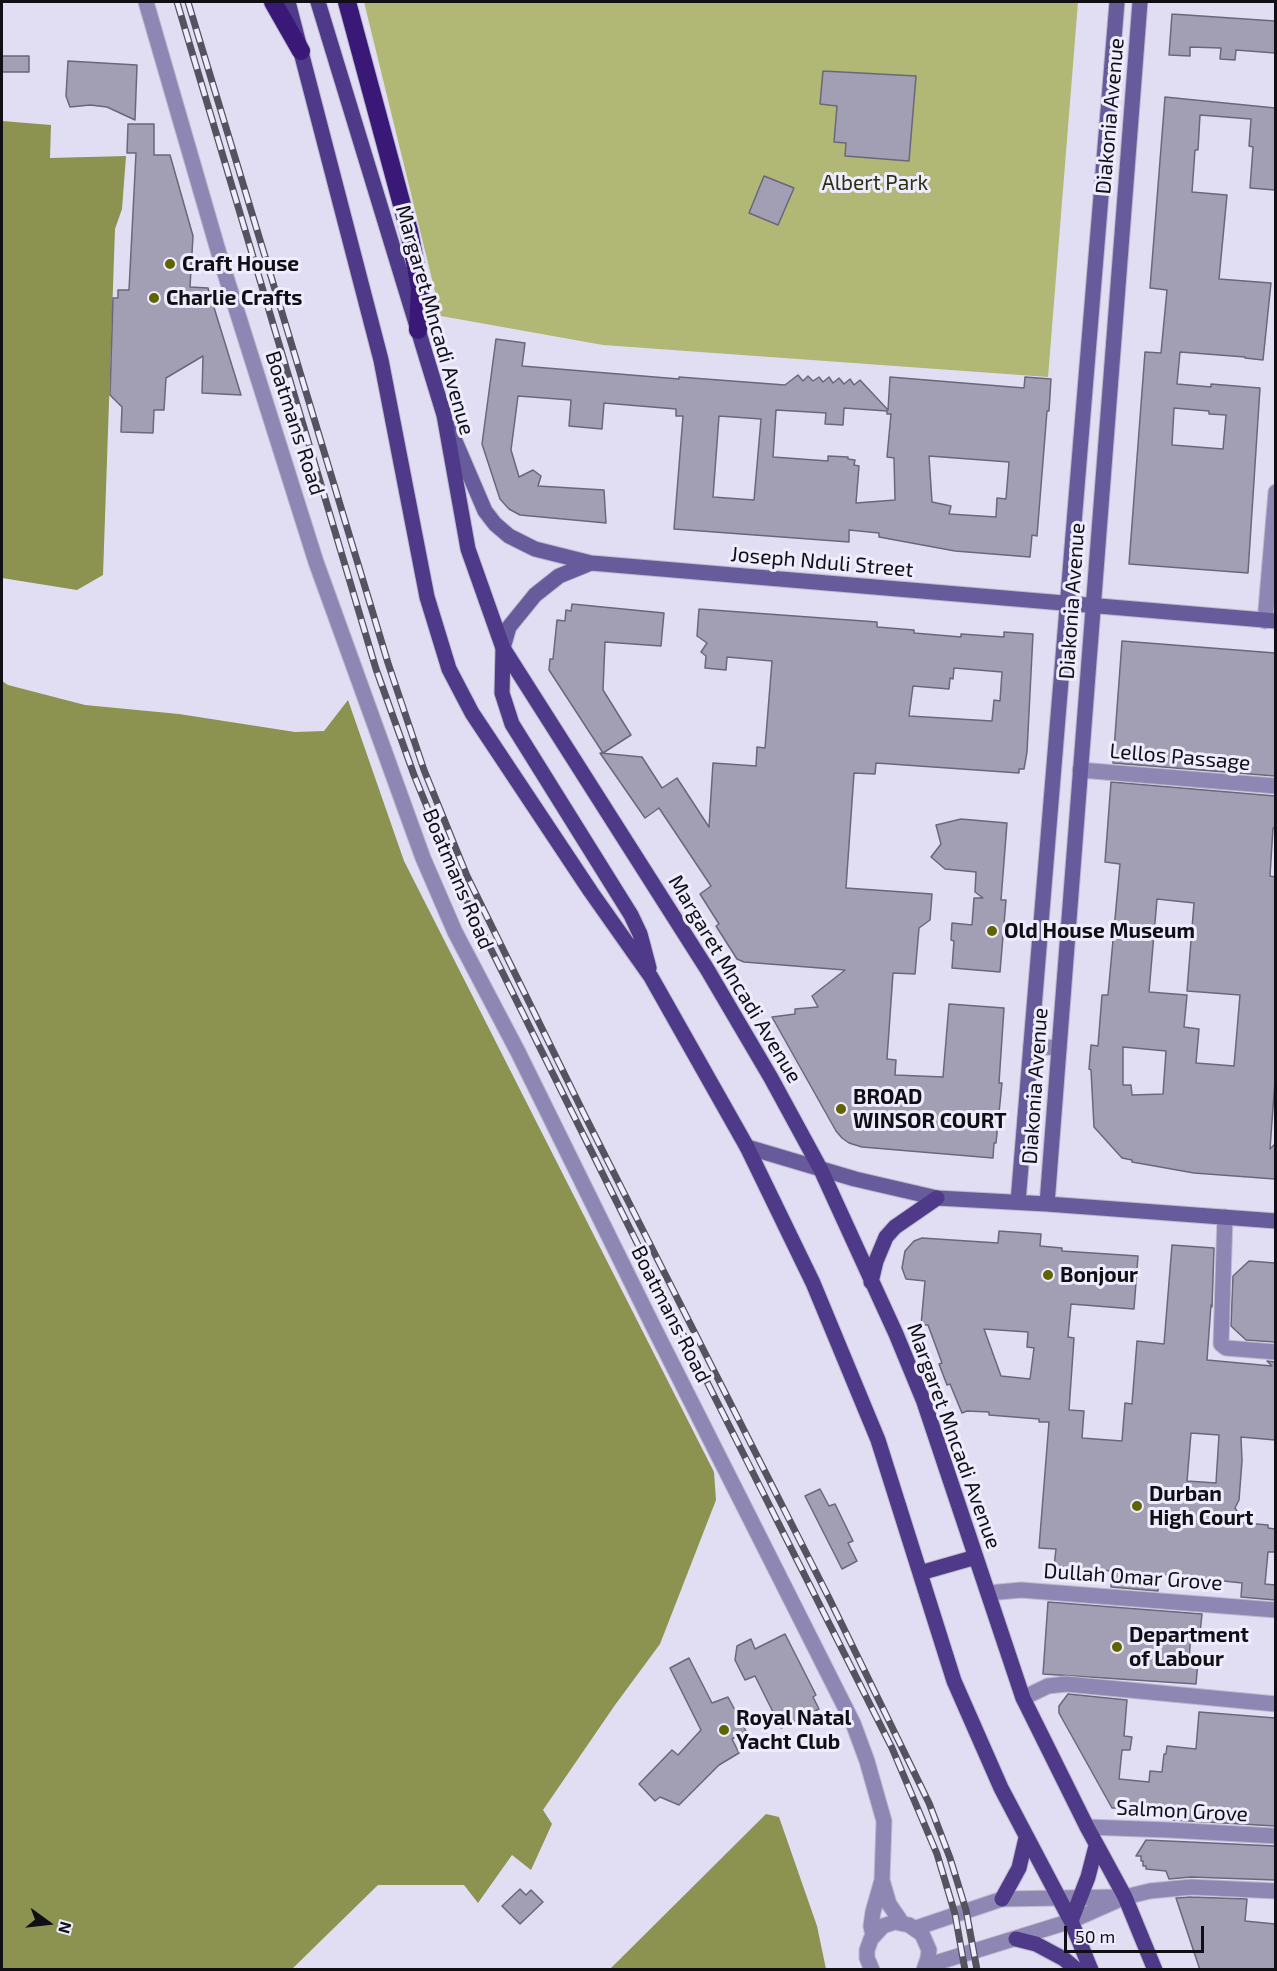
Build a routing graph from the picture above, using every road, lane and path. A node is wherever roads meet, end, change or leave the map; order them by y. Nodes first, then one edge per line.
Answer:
1 (146, 2) edge
2 (273, 2) edge
3 (288, 2) edge
4 (318, 2) edge
5 (347, 2) edge
6 (1118, 2) edge
7 (1140, 2) edge
8 (301, 51) junction
9 (1093, 301) junction
10 (1116, 304) junction
11 (418, 330) junction
12 (444, 415) junction
13 (1083, 420) junction
14 (1107, 422) junction
15 (1275, 492) edge
16 (591, 563) junction
17 (1067, 604) junction
18 (1093, 606) junction
19 (1270, 621) edge
20 (503, 648) junction
21 (1080, 770) junction
22 (1275, 786) edge
23 (1051, 800) junction
24 (1078, 802) junction
25 (651, 977) junction
26 (1031, 1046) junction
27 (1059, 1048) junction
28 (747, 1147) junction
29 (820, 1170) junction
30 (937, 1198) junction
31 (1018, 1202) junction
32 (1047, 1204) junction
33 (1225, 1217) junction
34 (1275, 1221) edge
35 (871, 1282) junction
36 (1275, 1352) edge
37 (976, 1557) junction
38 (920, 1573) junction
39 (988, 1593) junction
40 (1275, 1610) edge
41 (1023, 1698) junction
42 (1275, 1704) edge
43 (1087, 1827) junction
44 (1275, 1836) edge
45 (1026, 1838) junction
46 (1096, 1846) junction
47 (882, 1880) junction
48 (1275, 1891) edge
49 (1125, 1897) junction
50 (1058, 1898) junction
51 (1081, 1898) junction
52 (1002, 1899) junction
53 (1071, 1921) junction
54 (909, 1925) junction
55 (873, 1935) junction
56 (1016, 1939) junction
57 (925, 1968) edge
58 (872, 1970) edge
59 (1077, 1970) edge
60 (1091, 1970) edge
61 (1155, 1970) edge

1 - 47 street, Boatmans Road
2 - 8 highway
3 - 8 main road
4 - 11 main road, Margaret Mncadi Avenue
5 - 11 highway
6 - 9 street, Diakonia Avenue
7 - 10 street, Diakonia Avenue
8 - 25 main road
9 - 10 street
9 - 13 street, Diakonia Avenue
10 - 14 street, Diakonia Avenue
11 - 12 main road, Margaret Mncadi Avenue
12 - 16 street, Joseph Nduli Street
12 - 20 main road, Margaret Mncadi Avenue
13 - 14 street
13 - 17 street, Diakonia Avenue
14 - 18 street, Diakonia Avenue
15 - 19 street
16 - 17 street, Joseph Nduli Street
16 - 20 street
17 - 18 street, Joseph Nduli Street
17 - 23 street, Diakonia Avenue
18 - 19 street, Joseph Nduli Street
18 - 21 street, Diakonia Avenue
20 - 25 main road
20 - 29 main road, Margaret Mncadi Avenue
21 - 22 street, Lellos Passage
21 - 24 street, Diakonia Avenue
23 - 24 street
23 - 26 street, Diakonia Avenue
24 - 27 street, Diakonia Avenue
25 - 28 main road
26 - 27 street
26 - 31 street, Diakonia Avenue
27 - 32 street, Diakonia Avenue
28 - 29 street
28 - 38 main road
29 - 30 street
29 - 35 main road, Margaret Mncadi Avenue
30 - 31 street
30 - 35 main road
31 - 32 street
32 - 33 street
33 - 34 street
33 - 36 street
35 - 37 main road, Margaret Mncadi Avenue
37 - 38 main road
37 - 39 main road, Margaret Mncadi Avenue
38 - 45 main road
39 - 40 street, Dullah Omar Grove
39 - 41 main road, Margaret Mncadi Avenue
41 - 42 street
41 - 43 main road, Margaret Mncadi Avenue
43 - 44 street, Salmon Grove
43 - 46 main road, Margaret Mncadi Avenue
45 - 50 main road
45 - 52 main road
46 - 49 main road, Margaret Mncadi Avenue
46 - 51 main road
47 - 54 street
47 - 55 street
48 - 49 street
49 - 51 street
49 - 53 street
49 - 61 main road, Margaret Mncadi Avenue
50 - 51 street
50 - 52 street
50 - 53 main road
51 - 53 main road
52 - 54 street
53 - 56 street
53 - 60 main road
54 - 55 street
54 - 57 street
55 - 58 street
56 - 57 street
56 - 59 main road

